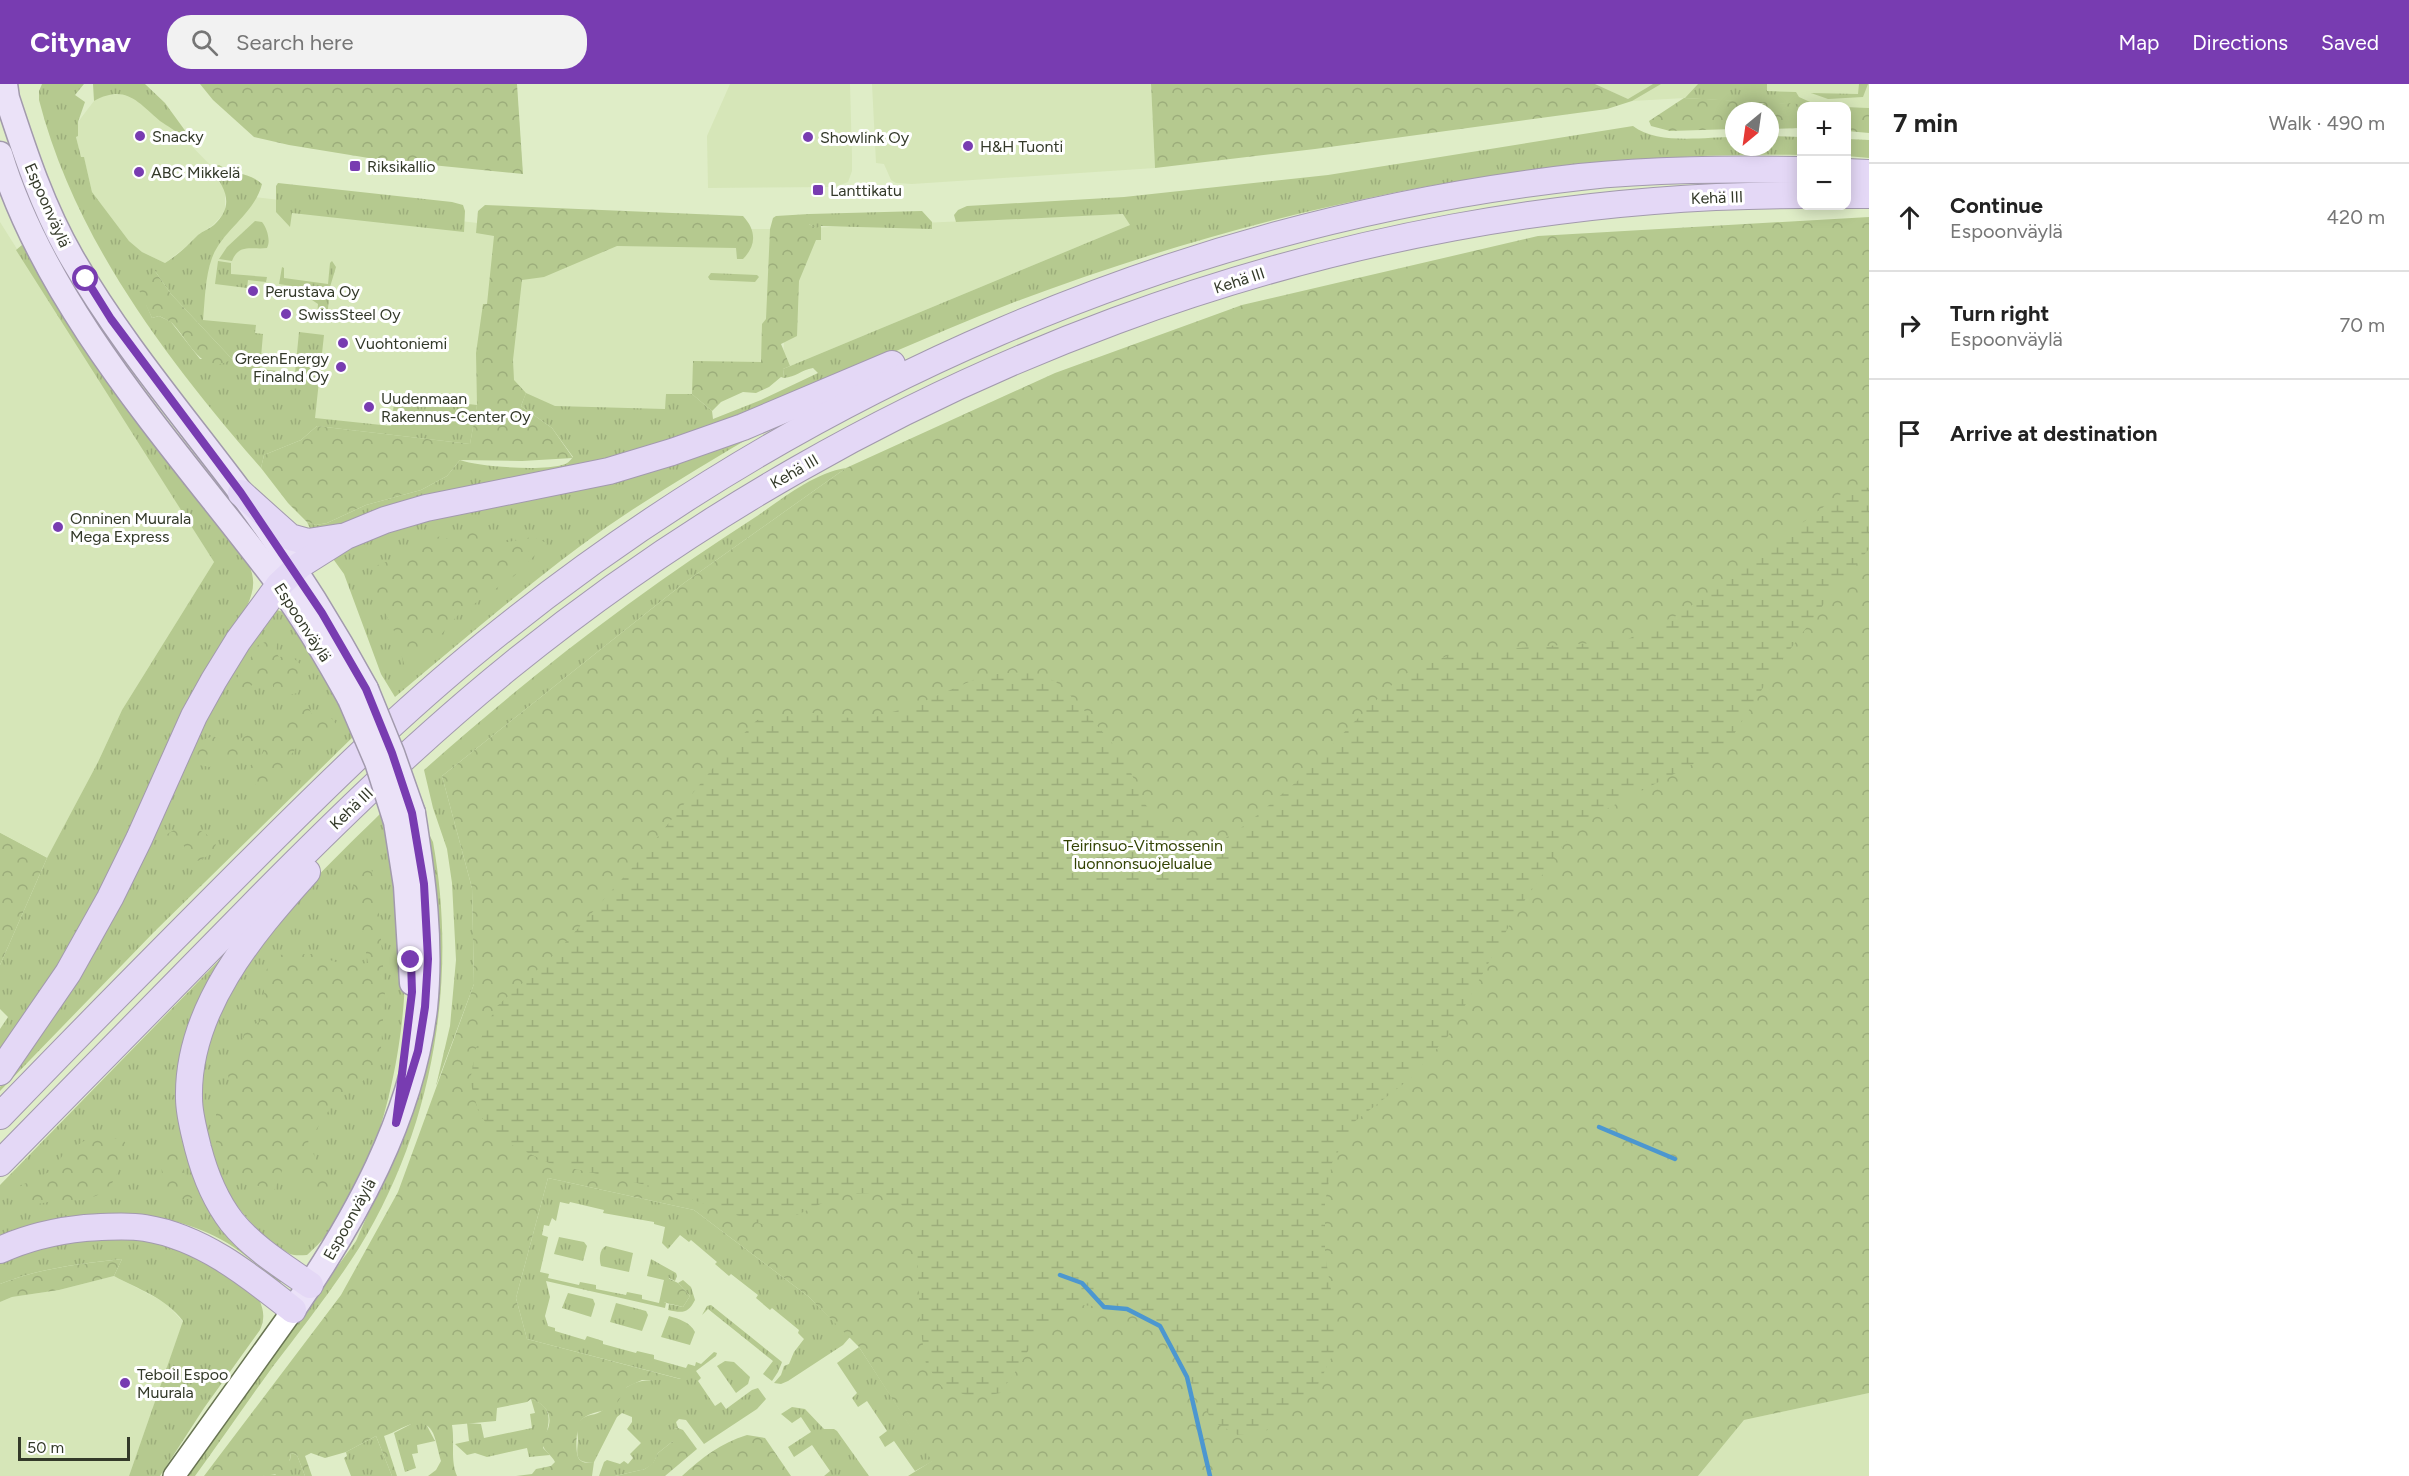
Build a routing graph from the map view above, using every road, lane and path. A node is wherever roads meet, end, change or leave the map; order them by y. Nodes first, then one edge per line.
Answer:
1 (4, 84) edge
2 (0, 154) edge
3 (1797, 170) edge
4 (1851, 172) edge
5 (1869, 173) edge
6 (1797, 195) edge
7 (1851, 195) edge
8 (1869, 195) edge
9 (989, 336) junction
10 (241, 493) junction
11 (346, 536) junction
12 (286, 578) junction
13 (388, 772) junction
14 (0, 1072) edge
15 (0, 1116) edge
16 (0, 1163) edge
17 (0, 1250) edge
18 (310, 1285) junction
19 (293, 1310) junction
20 (174, 1476) edge

1 - 10 main road, Espoonväylä
2 - 12 main road, Espoonväylä
3 - 9 highway, Kehä III
4 - 5 highway
6 - 13 highway, Kehä III
7 - 8 highway
9 - 11 highway
9 - 15 highway, Kehä III
10 - 11 highway
10 - 12 main road, Espoonväylä
11 - 12 highway
12 - 14 highway
12 - 18 main road, Espoonväylä, bridge
13 - 16 highway, Kehä III
13 - 18 highway
17 - 19 highway
18 - 19 main road, Espoonväylä
19 - 20 main road

